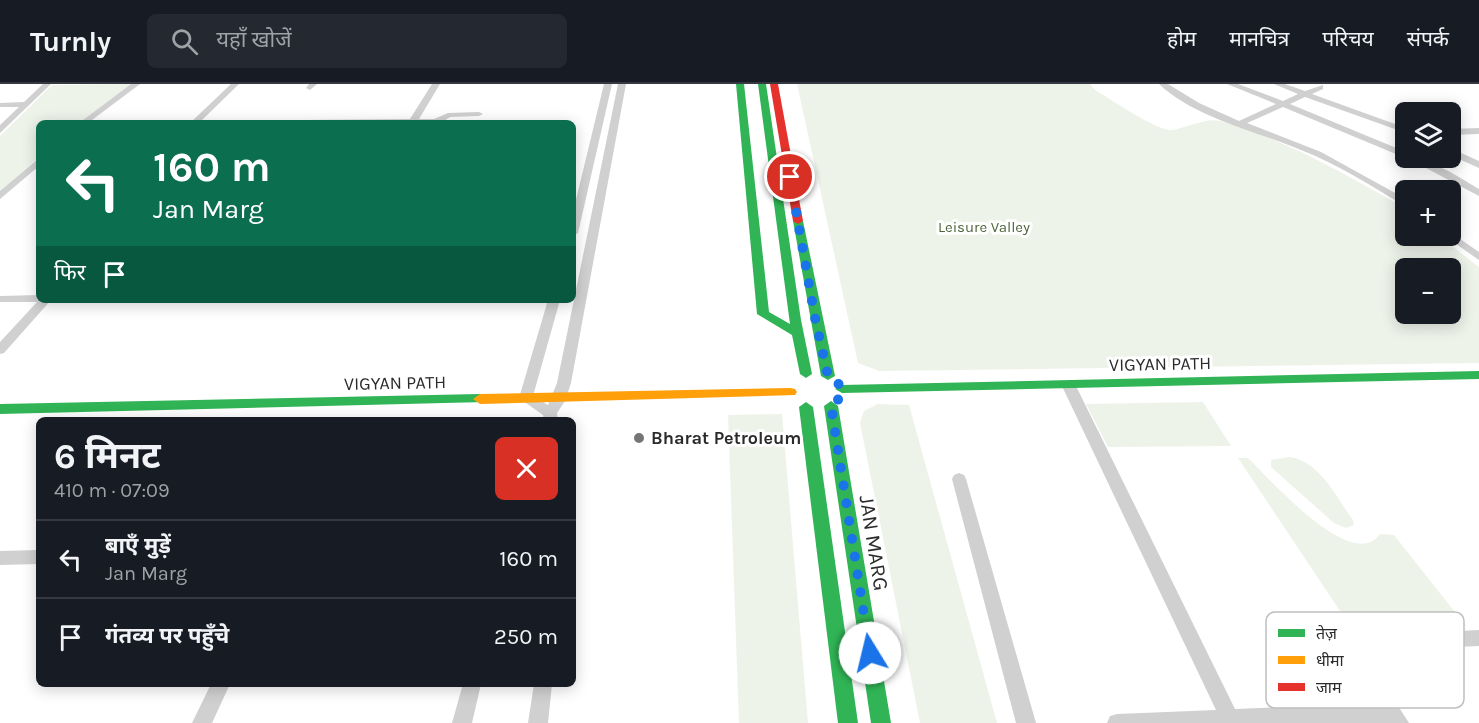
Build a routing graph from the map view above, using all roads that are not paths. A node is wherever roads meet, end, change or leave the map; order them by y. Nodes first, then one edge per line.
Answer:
1 (47, 84) edge
2 (136, 84) edge
3 (235, 84) edge
4 (436, 84) edge
5 (608, 84) edge
6 (621, 84) edge
7 (740, 84) edge
8 (762, 84) edge
9 (774, 84) edge
10 (1163, 84) edge
11 (1231, 84) edge
12 (1278, 84) edge
13 (1318, 85) edge
14 (1304, 94) junction
15 (26, 104) junction
16 (1282, 104) junction
17 (0, 105) edge
18 (479, 114) dead end
19 (1377, 119) junction
20 (87, 120) edge
21 (197, 120) edge
22 (414, 120) edge
23 (440, 120) edge
24 (1241, 123) junction
25 (1395, 126) edge
26 (0, 130) edge
27 (1479, 131) edge
28 (1461, 132) edge
29 (1395, 150) edge
30 (1461, 156) edge
31 (36, 164) edge
32 (1479, 165) edge
33 (1433, 168) edge
34 (1479, 194) edge
35 (0, 196) edge
36 (1395, 196) edge
37 (578, 200) edge
38 (1461, 244) edge
39 (1479, 257) edge
40 (36, 298) edge
41 (0, 299) edge
42 (42, 303) edge
43 (553, 303) edge
44 (798, 333) junction
45 (0, 350) edge
46 (806, 374) junction
47 (1479, 375) edge
48 (828, 376) junction
49 (1068, 384) junction
50 (842, 389) junction
51 (790, 392) junction
52 (526, 398) junction
53 (559, 398) junction
54 (806, 406) junction
55 (831, 406) junction
56 (0, 409) edge
57 (551, 417) edge
58 (959, 479) dead end
59 (36, 557) edge
60 (0, 558) edge
61 (1479, 638) edge
62 (1464, 639) edge
63 (220, 687) edge
64 (471, 687) edge
65 (543, 687) edge
66 (1396, 718) edge
67 (1231, 720) edge
68 (1275, 720) edge
69 (202, 723) edge
70 (462, 723) edge
71 (538, 723) edge
72 (848, 723) edge
73 (881, 723) edge
74 (1026, 723) edge
75 (1117, 723) edge

1 - 15 street
2 - 20 street
3 - 21 street
4 - 22 street
5 - 37 street
6 - 53 street
7 - 44 main road
8 - 44 main road
9 - 48 main road
10 - 24 street
11 - 16 street
12 - 14 street
13 - 14 street
13 - 19 street
14 - 16 street
14 - 19 street
15 - 17 street
15 - 26 street
16 - 24 street
16 - 29 street
18 - 23 street
19 - 25 street
24 - 36 street
27 - 28 street
30 - 32 street
31 - 35 street
33 - 34 street
38 - 39 street
40 - 41 street
42 - 45 street
43 - 52 street
44 - 46 main road
46 - 48 main road
46 - 51 main road
47 - 49 main road, VIGYAN PATH
48 - 50 main road
49 - 50 main road, VIGYAN PATH
49 - 67 street
50 - 55 main road
51 - 53 main road, VIGYAN PATH
51 - 54 main road
52 - 53 main road, VIGYAN PATH
52 - 56 main road, VIGYAN PATH
52 - 57 street
53 - 57 street
54 - 55 main road
54 - 72 main road
55 - 73 main road, JAN MARG
58 - 74 street
59 - 60 street
61 - 62 street
63 - 69 street
64 - 70 street
65 - 71 street
66 - 68 street
67 - 68 street
67 - 75 street

